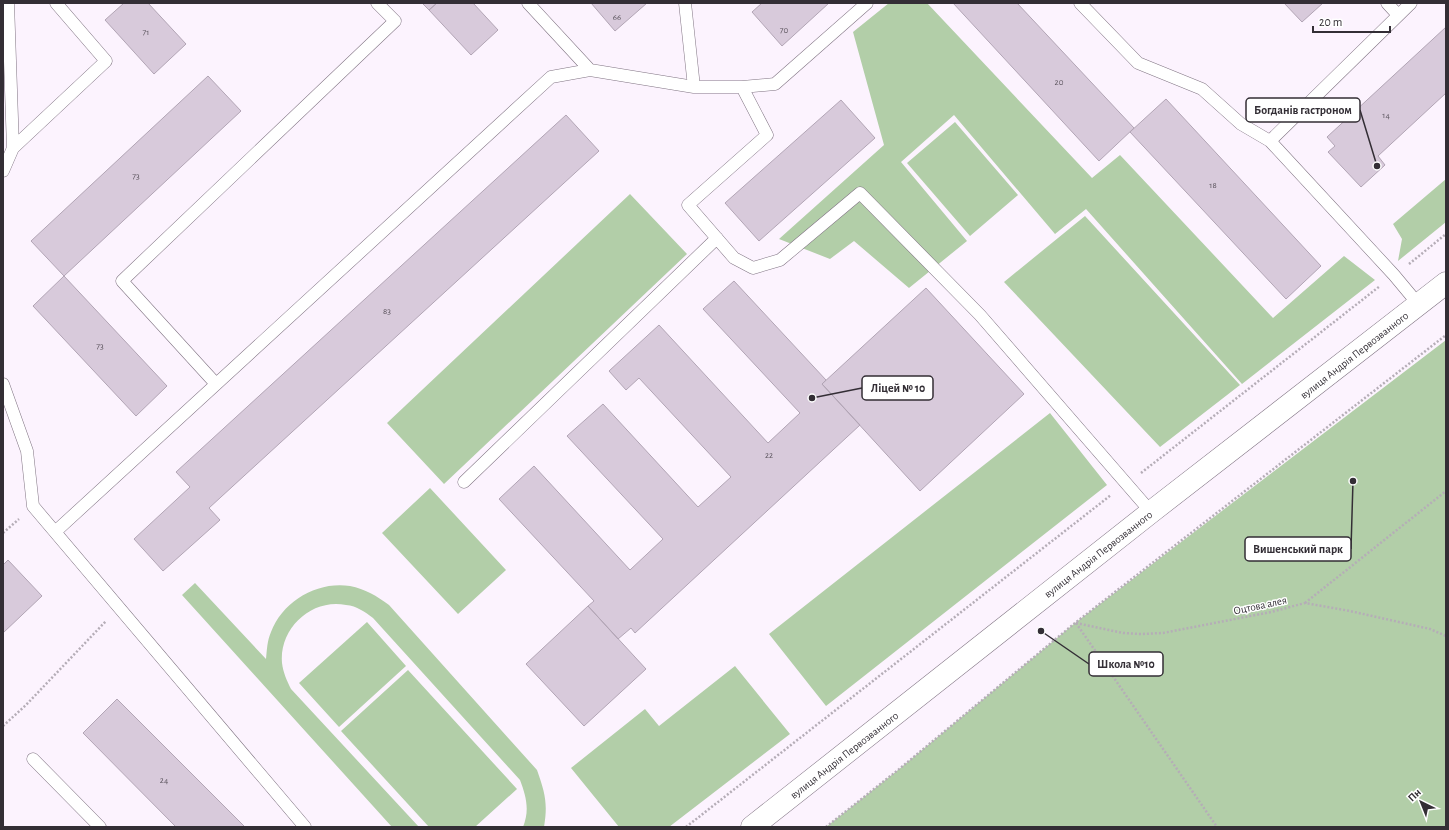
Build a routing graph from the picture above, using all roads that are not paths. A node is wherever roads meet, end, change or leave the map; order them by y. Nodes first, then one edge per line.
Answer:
1 (8, 3) edge
2 (56, 3) edge
3 (377, 3) edge
4 (528, 3) edge
5 (685, 3) edge
6 (867, 3) edge
7 (1080, 3) edge
8 (1387, 3) edge
9 (1411, 3) edge
10 (1398, 15) junction
11 (590, 70) junction
12 (694, 87) junction
13 (742, 87) junction
14 (1270, 141) junction
15 (13, 148) junction
16 (3, 171) edge
17 (717, 238) junction
18 (1446, 282) edge
19 (1418, 304) junction
20 (3, 384) edge
21 (216, 384) junction
22 (464, 482) dead end
23 (1151, 512) junction
24 (55, 532) junction
25 (34, 759) dead end
26 (100, 827) edge
27 (305, 827) edge
28 (752, 827) edge

1 - 15 lane
2 - 15 lane
3 - 21 lane
4 - 11 lane
5 - 12 lane
6 - 13 lane
7 - 14 lane
8 - 10 lane
9 - 10 lane
10 - 14 lane
11 - 12 lane
11 - 21 lane
12 - 13 lane
13 - 17 lane
14 - 19 lane
15 - 16 lane
17 - 22 lane
17 - 23 lane
18 - 19 street, вулиця Андрія Первозванного
19 - 23 street, вулиця Андрія Первозванного
20 - 24 lane
21 - 24 lane
23 - 28 street, вулиця Андрія Первозванного
24 - 27 lane
25 - 26 lane

